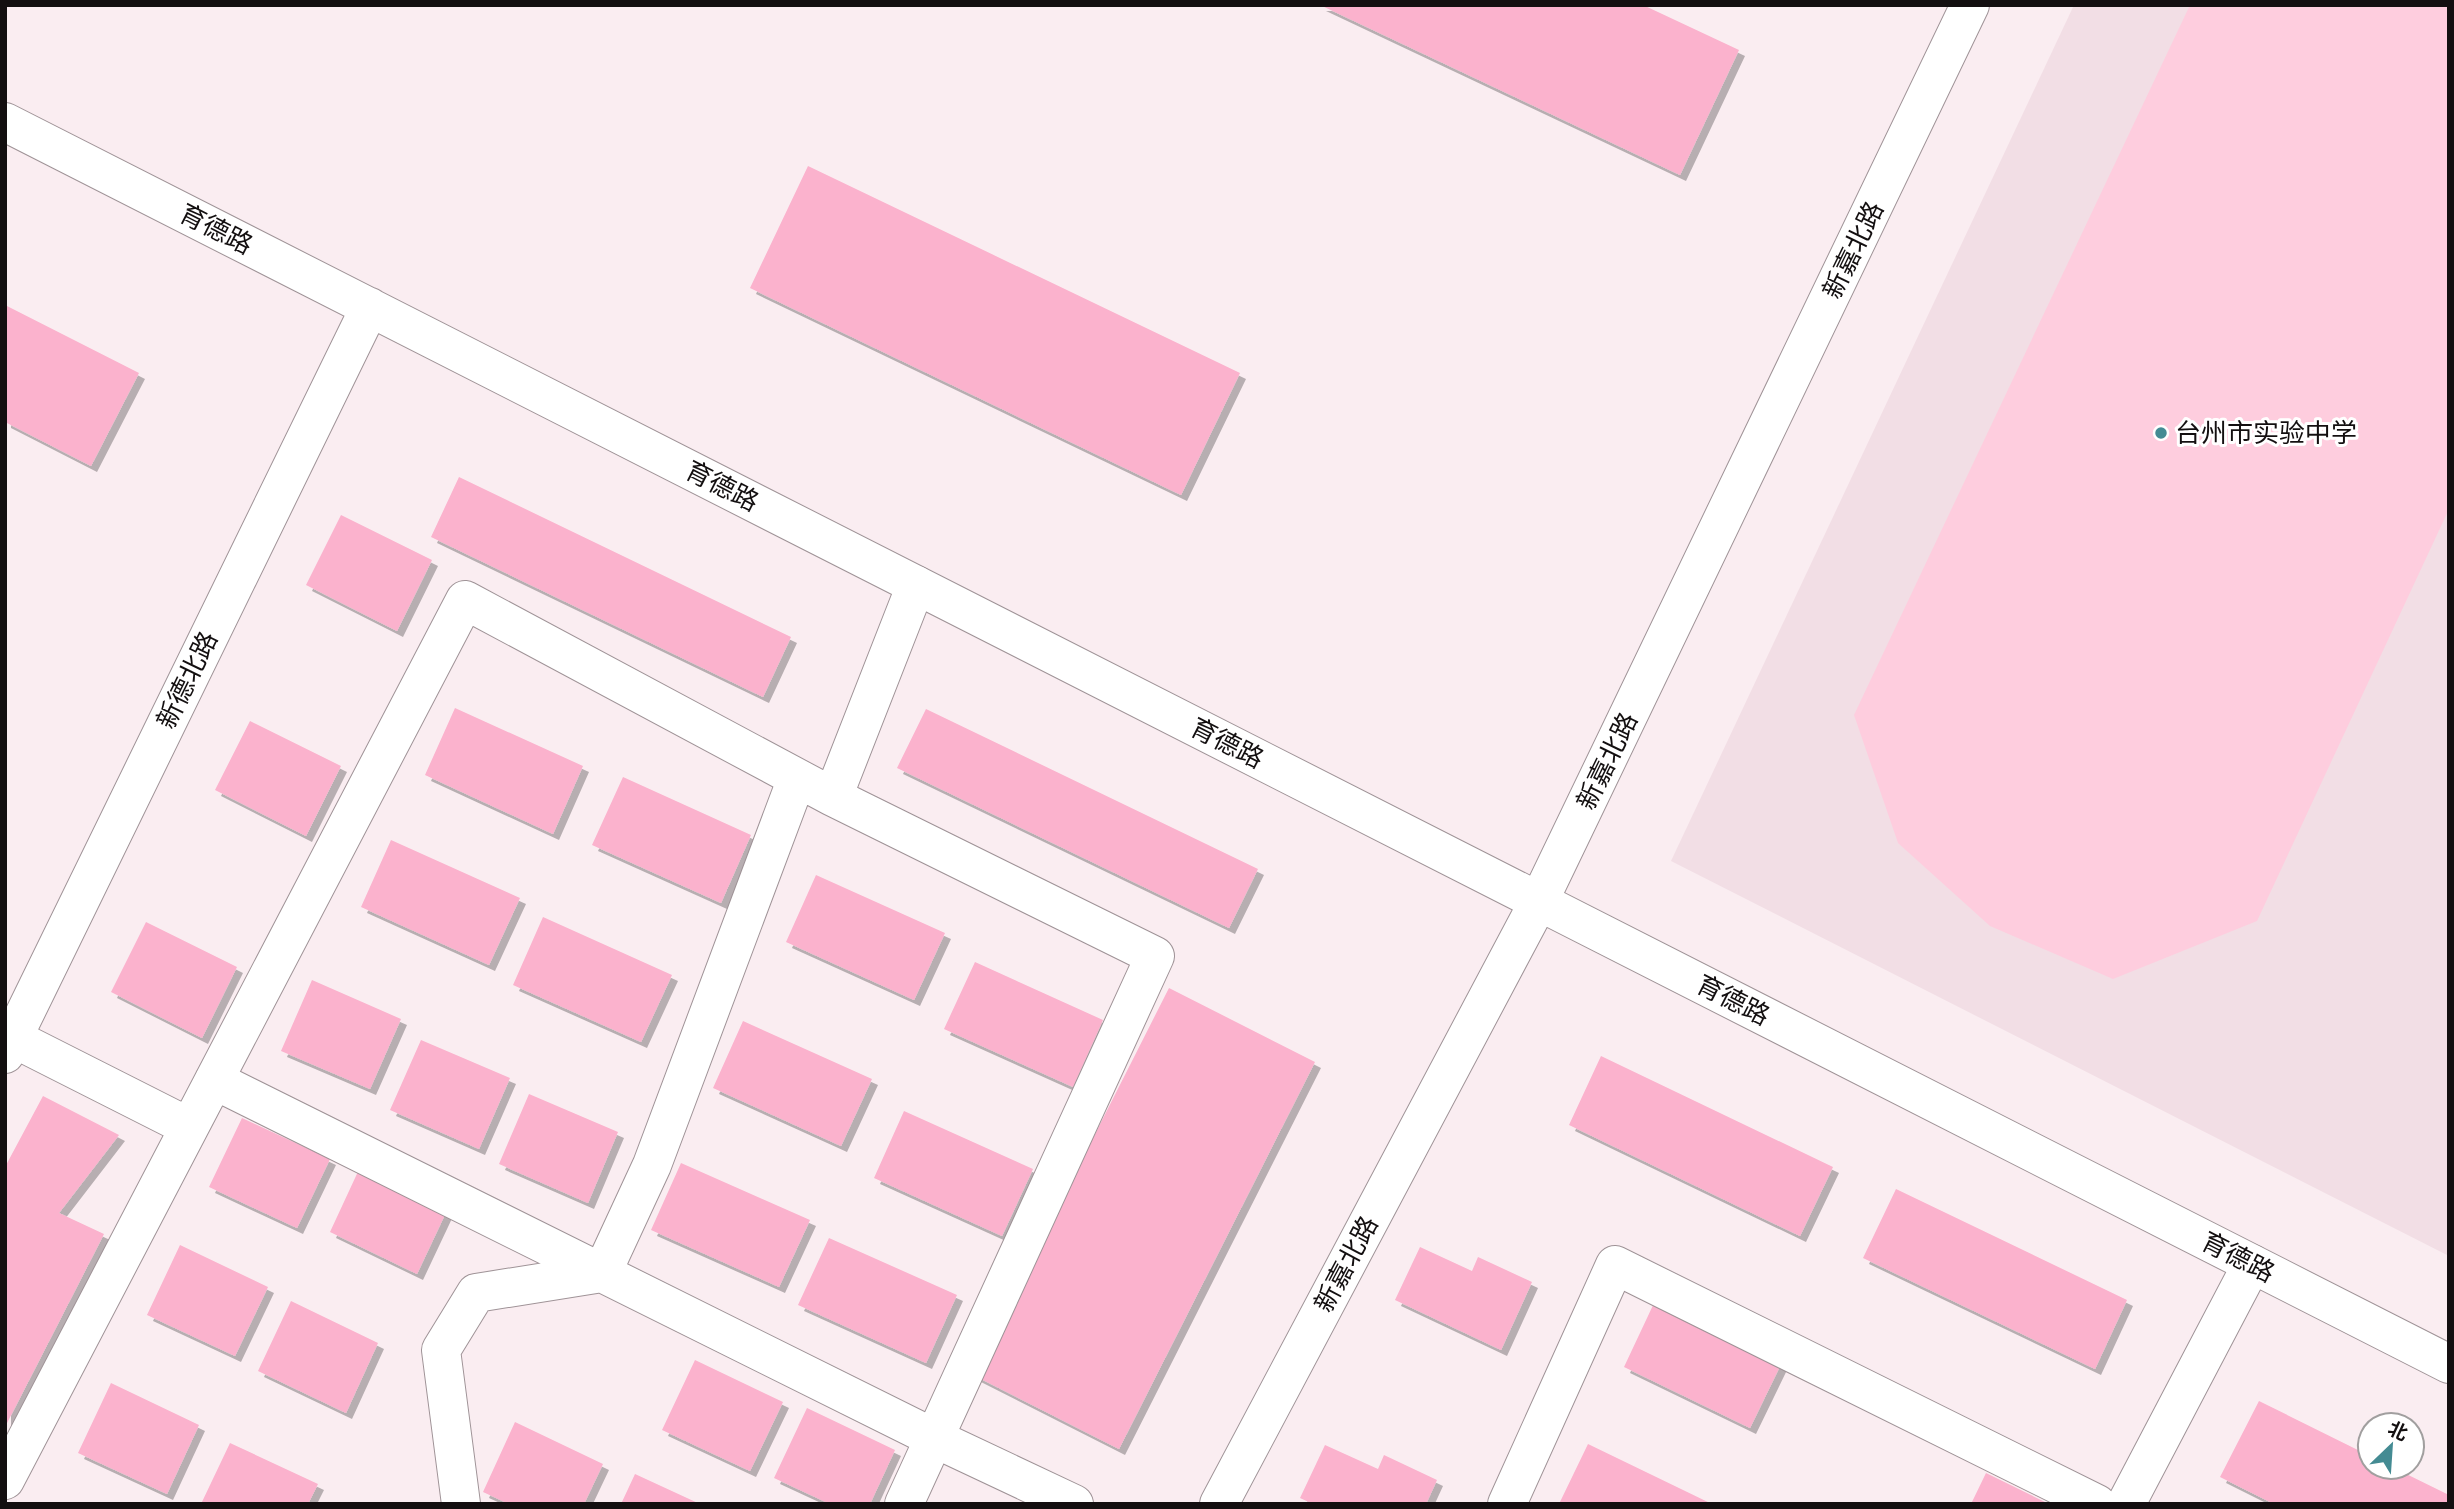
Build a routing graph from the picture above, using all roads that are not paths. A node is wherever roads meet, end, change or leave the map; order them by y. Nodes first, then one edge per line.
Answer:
1 (1970, 5) edge
2 (5, 122) edge
3 (370, 307) junction
4 (916, 585) junction
5 (797, 778) junction
6 (833, 797) junction
7 (1539, 901) junction
8 (9, 1046) edge
9 (214, 1080) junction
10 (189, 1127) junction
11 (2252, 1264) junction
12 (601, 1273) junction
13 (2449, 1364) edge
14 (934, 1438) junction
15 (5, 1480) edge
16 (461, 1504) edge
17 (904, 1504) edge
18 (1074, 1504) edge
19 (1219, 1504) edge
20 (1507, 1504) edge
21 (2096, 1504) edge
22 (2126, 1504) edge

1 - 7 street, 新嘉北路
2 - 3 street, 育德路
3 - 4 street, 育德路
3 - 8 street, 新德北路
4 - 6 street
4 - 7 street, 育德路
5 - 6 street
5 - 9 street
5 - 12 street
6 - 14 street
7 - 11 street, 育德路
7 - 19 street, 新嘉北路
8 - 10 street
9 - 10 street
9 - 12 street
10 - 15 street
11 - 13 street, 育德路
11 - 22 street
12 - 14 street
12 - 16 street
14 - 17 street
14 - 18 street
20 - 21 street

